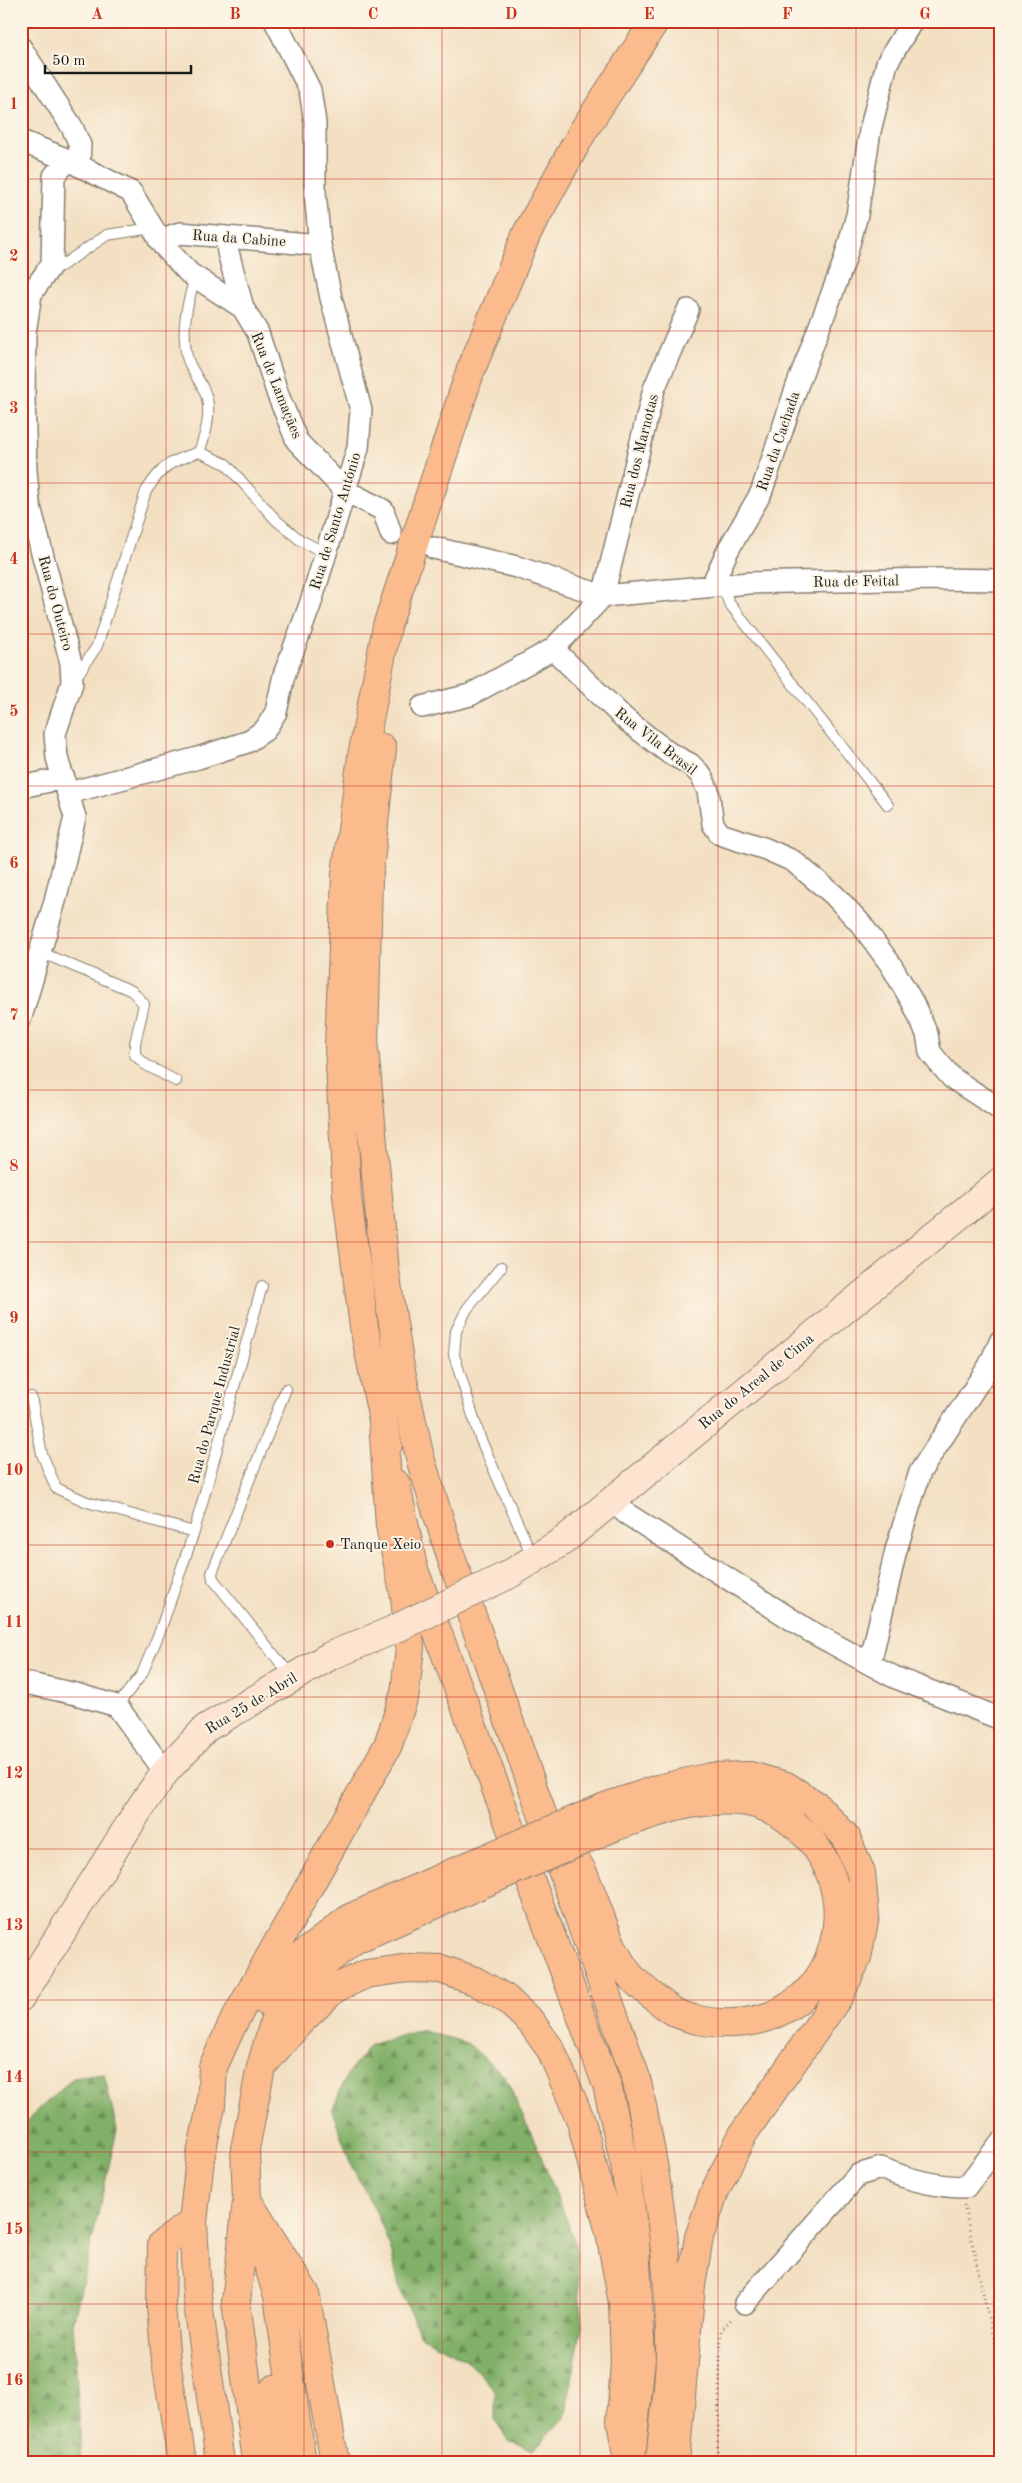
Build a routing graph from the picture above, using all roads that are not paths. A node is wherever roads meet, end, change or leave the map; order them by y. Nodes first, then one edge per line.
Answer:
1 (276, 21) edge
2 (655, 21) edge
3 (912, 21) edge
4 (21, 48) edge
5 (21, 141) edge
6 (74, 163) junction
7 (156, 234) junction
8 (226, 237) junction
9 (320, 245) junction
10 (50, 266) junction
11 (196, 277) junction
12 (243, 308) junction
13 (688, 310) dead end
14 (24, 319) edge
15 (199, 452) junction
16 (344, 490) junction
17 (428, 496) junction
18 (391, 534) dead end
19 (434, 548) dead end
20 (325, 553) junction
21 (1001, 580) edge
22 (717, 585) junction
23 (603, 596) junction
24 (552, 649) junction
25 (72, 683) junction
26 (422, 707) dead end
27 (66, 786) junction
28 (21, 787) edge
29 (888, 805) dead end
30 (40, 952) junction
31 (21, 1016) edge
32 (176, 1081) dead end
33 (1001, 1110) edge
34 (1001, 1181) edge
35 (501, 1267) dead end
36 (262, 1286) dead end
37 (1001, 1340) edge
38 (286, 1389) dead end
39 (31, 1397) dead end
40 (383, 1421) junction
41 (611, 1500) junction
42 (194, 1532) junction
43 (533, 1559) junction
44 (508, 1575) joint
45 (870, 1664) junction
46 (292, 1678) junction
47 (21, 1682) edge
48 (118, 1706) junction
49 (1001, 1719) edge
50 (165, 1772) junction
51 (610, 1817) junction
52 (546, 1820) junction
53 (471, 1876) junction
54 (21, 1997) edge
55 (261, 2067) junction
56 (211, 2106) junction
57 (1001, 2142) edge
58 (247, 2200) junction
59 (193, 2222) junction
60 (745, 2303) road end
61 (182, 2462) edge
62 (198, 2462) edge
63 (220, 2462) edge
64 (242, 2462) edge
65 (257, 2462) edge
66 (280, 2462) edge
67 (302, 2462) edge
68 (335, 2462) edge
69 (629, 2462) edge
70 (660, 2462) edge
71 (675, 2462) edge

1 - 9 street, Rua de Santo António
2 - 17 main road
3 - 22 street, Rua da Cachada
4 - 6 street
5 - 6 street, Rua de Lamaçães
6 - 7 street, Rua de Lamaçães
6 - 10 street, Rua do Outeiro
7 - 8 street, Rua da Cabine
7 - 10 lane
7 - 11 street, Rua de Lamaçães
8 - 9 street, Rua da Cabine
8 - 12 street
9 - 16 street, Rua de Santo António
10 - 14 street, Rua do Outeiro
11 - 12 street, Rua de Lamaçães
11 - 15 lane
12 - 16 street, Rua de Lamaçães
13 - 23 street, Rua dos Marnotas
14 - 25 street, Rua do Outeiro
15 - 20 lane
15 - 25 lane
16 - 18 street, Rua de Lamaçães
16 - 20 street, Rua de Santo António
17 - 40 main road
17 - 52 main road
19 - 23 street
20 - 27 street, Rua de Santo António
21 - 22 street, Rua de Feital
22 - 23 street
22 - 29 lane
23 - 24 street
24 - 26 street
24 - 33 street, Rua Vila Brasil
25 - 27 street, Rua do Outeiro
27 - 28 street, Rua de Santo António
27 - 30 street, Rua do Outeiro
30 - 31 street, Rua do Outeiro
30 - 32 lane
34 - 41 main road, Rua do Areal de Cima
35 - 43 lane
36 - 42 lane, Rua do Parque Industrial
37 - 45 street
38 - 46 lane
39 - 42 lane
40 - 56 main road
40 - 69 main road
41 - 43 main road, Rua do Areal de Cima
41 - 45 street
42 - 48 lane, Rua do Parque Industrial
43 - 44 main road, Rua do Areal de Cima
44 - 46 main road, Rua 25 de Abril, bridge
45 - 49 street
46 - 50 main road, Rua 25 de Abril
47 - 48 street
48 - 50 street
50 - 54 main road, Rua 25 de Abril
51 - 52 main road
51 - 53 main road, bridge
51 - 71 main road
52 - 70 main road
53 - 55 main road
53 - 56 main road
55 - 58 main road
55 - 69 main road
56 - 59 main road
57 - 60 street
58 - 65 main road
58 - 66 main road
58 - 67 main road
58 - 68 main road
59 - 61 main road
59 - 62 main road
59 - 63 main road
59 - 64 main road

